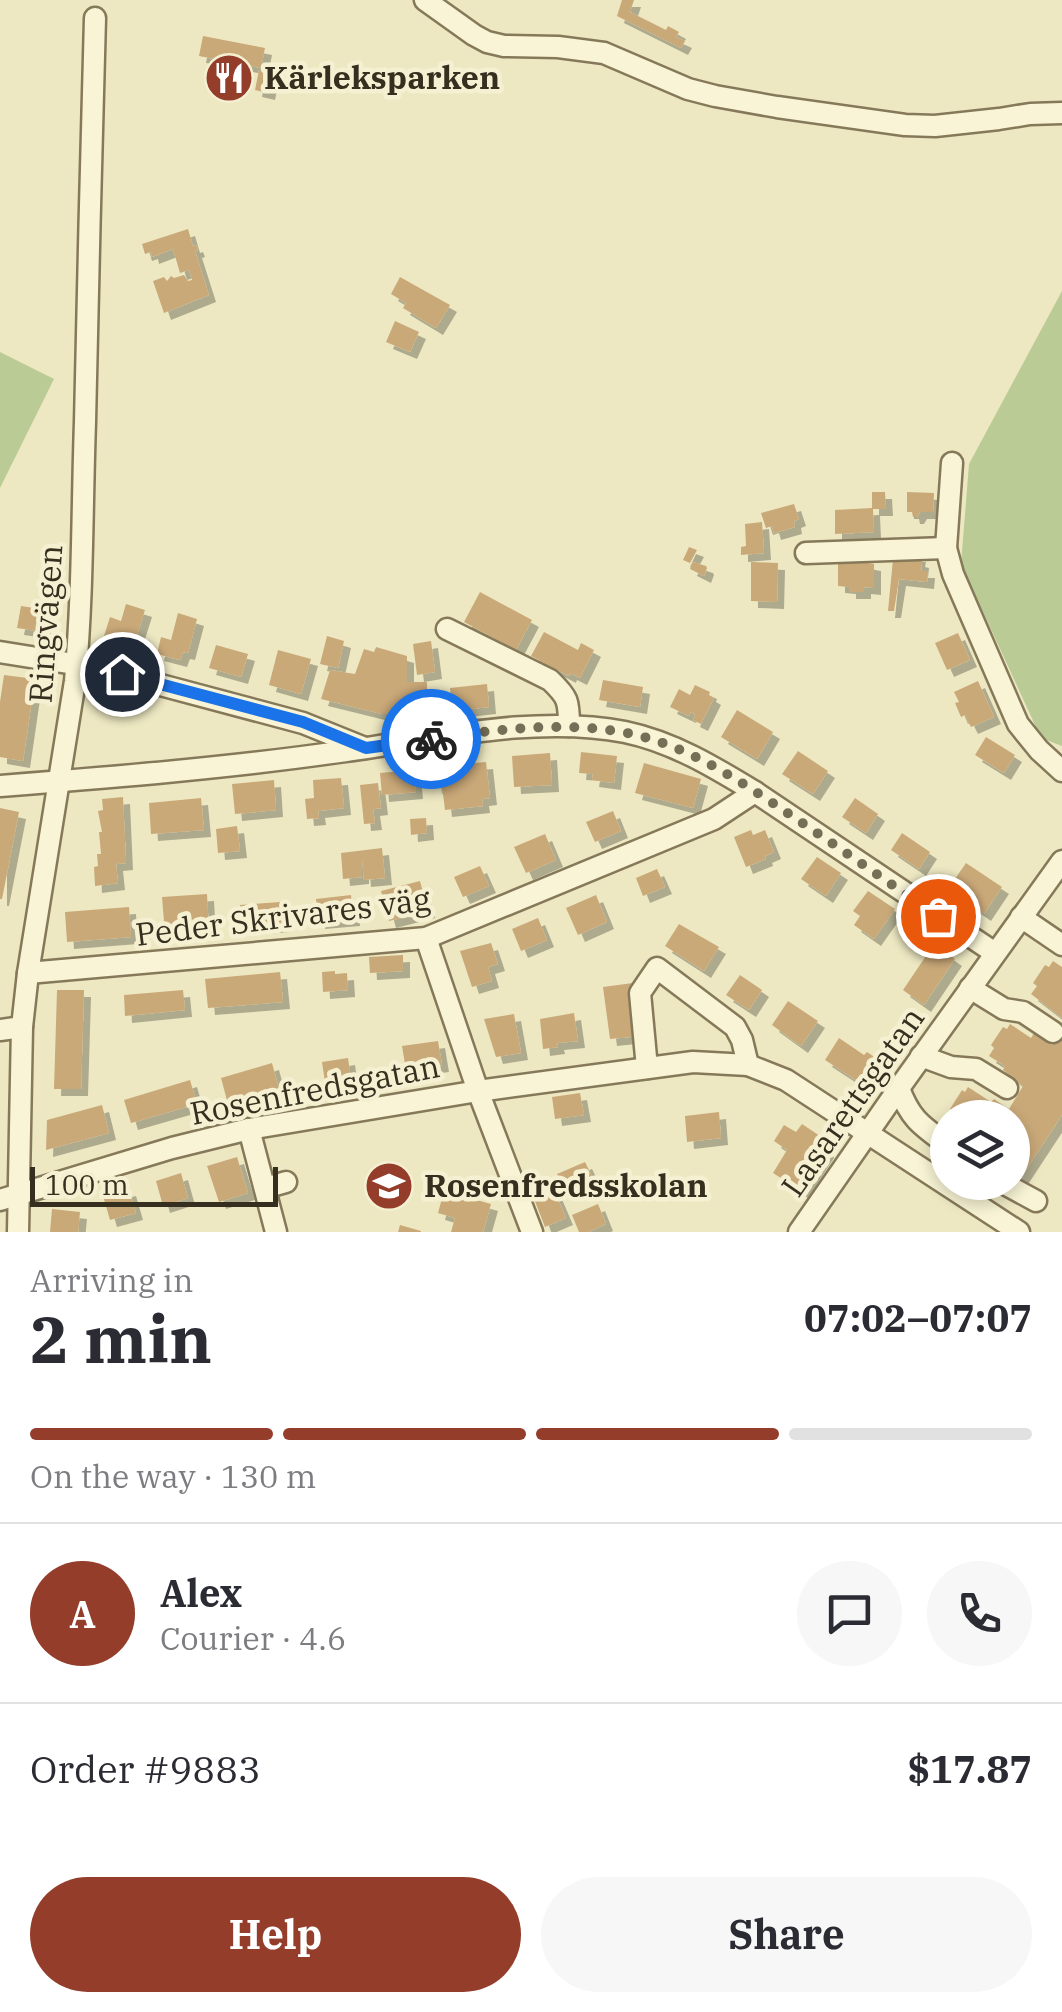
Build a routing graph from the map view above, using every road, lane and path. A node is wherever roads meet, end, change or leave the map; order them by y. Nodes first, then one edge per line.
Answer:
1 (425, 0) edge
2 (95, 18) dead end
3 (1062, 113) edge
4 (952, 463) dead end
5 (946, 548) junction
6 (806, 553) dead end
7 (447, 629) dead end
8 (0, 652) edge
9 (76, 663) junction
10 (569, 726) junction
11 (366, 748) junction
12 (1062, 771) edge
13 (58, 782) junction
14 (0, 786) edge
15 (756, 792) junction
16 (1062, 862) edge
17 (1022, 917) junction
18 (426, 938) junction
19 (1062, 945) edge
20 (995, 953) junction
21 (28, 972) junction
22 (970, 988) junction
23 (22, 1027) junction
24 (0, 1030) edge
25 (1053, 1032) dead end
26 (921, 1056) junction
27 (748, 1065) junction
28 (647, 1068) junction
29 (899, 1088) junction
30 (1007, 1088) dead end
31 (478, 1091) junction
32 (249, 1128) junction
33 (930, 1132) edge
34 (867, 1134) junction
35 (286, 1182) dead end
36 (264, 1188) junction
37 (10, 1197) edge
38 (1030, 1198) edge
39 (1036, 1201) dead end
40 (18, 1232) edge
41 (276, 1232) edge
42 (532, 1232) edge
43 (799, 1232) edge
44 (1019, 1232) edge

1 - 3 street
2 - 9 street, Ringvägen
4 - 5 street
5 - 6 street
5 - 12 street
7 - 10 street
8 - 9 street
9 - 11 street
9 - 13 street, Ringvägen
10 - 11 street
10 - 15 street
11 - 13 street
13 - 14 street
13 - 21 street, Ringvägen
15 - 18 street, Peder Skrivares väg
15 - 20 street
16 - 17 street, Lasarettsgatan
17 - 19 street
17 - 20 street, Lasarettsgatan
18 - 21 street, Peder Skrivares väg
18 - 31 street
20 - 22 street, Lasarettsgatan
21 - 23 street, Ringvägen
22 - 25 street
22 - 26 street, Lasarettsgatan
23 - 24 street
23 - 37 street, Ringvägen
26 - 29 street, Lasarettsgatan
26 - 30 street
27 - 28 street, Rosenfredsgatan
27 - 28 street
27 - 34 street
28 - 31 street, Rosenfredsgatan
29 - 33 street
29 - 34 street, Lasarettsgatan
31 - 32 street, Rosenfredsgatan
31 - 42 street
32 - 36 street
32 - 37 street, Rosenfredsgatan
34 - 43 street, Lasarettsgatan
34 - 44 street
35 - 36 street
36 - 41 street
37 - 40 street, Ringvägen
38 - 39 street

